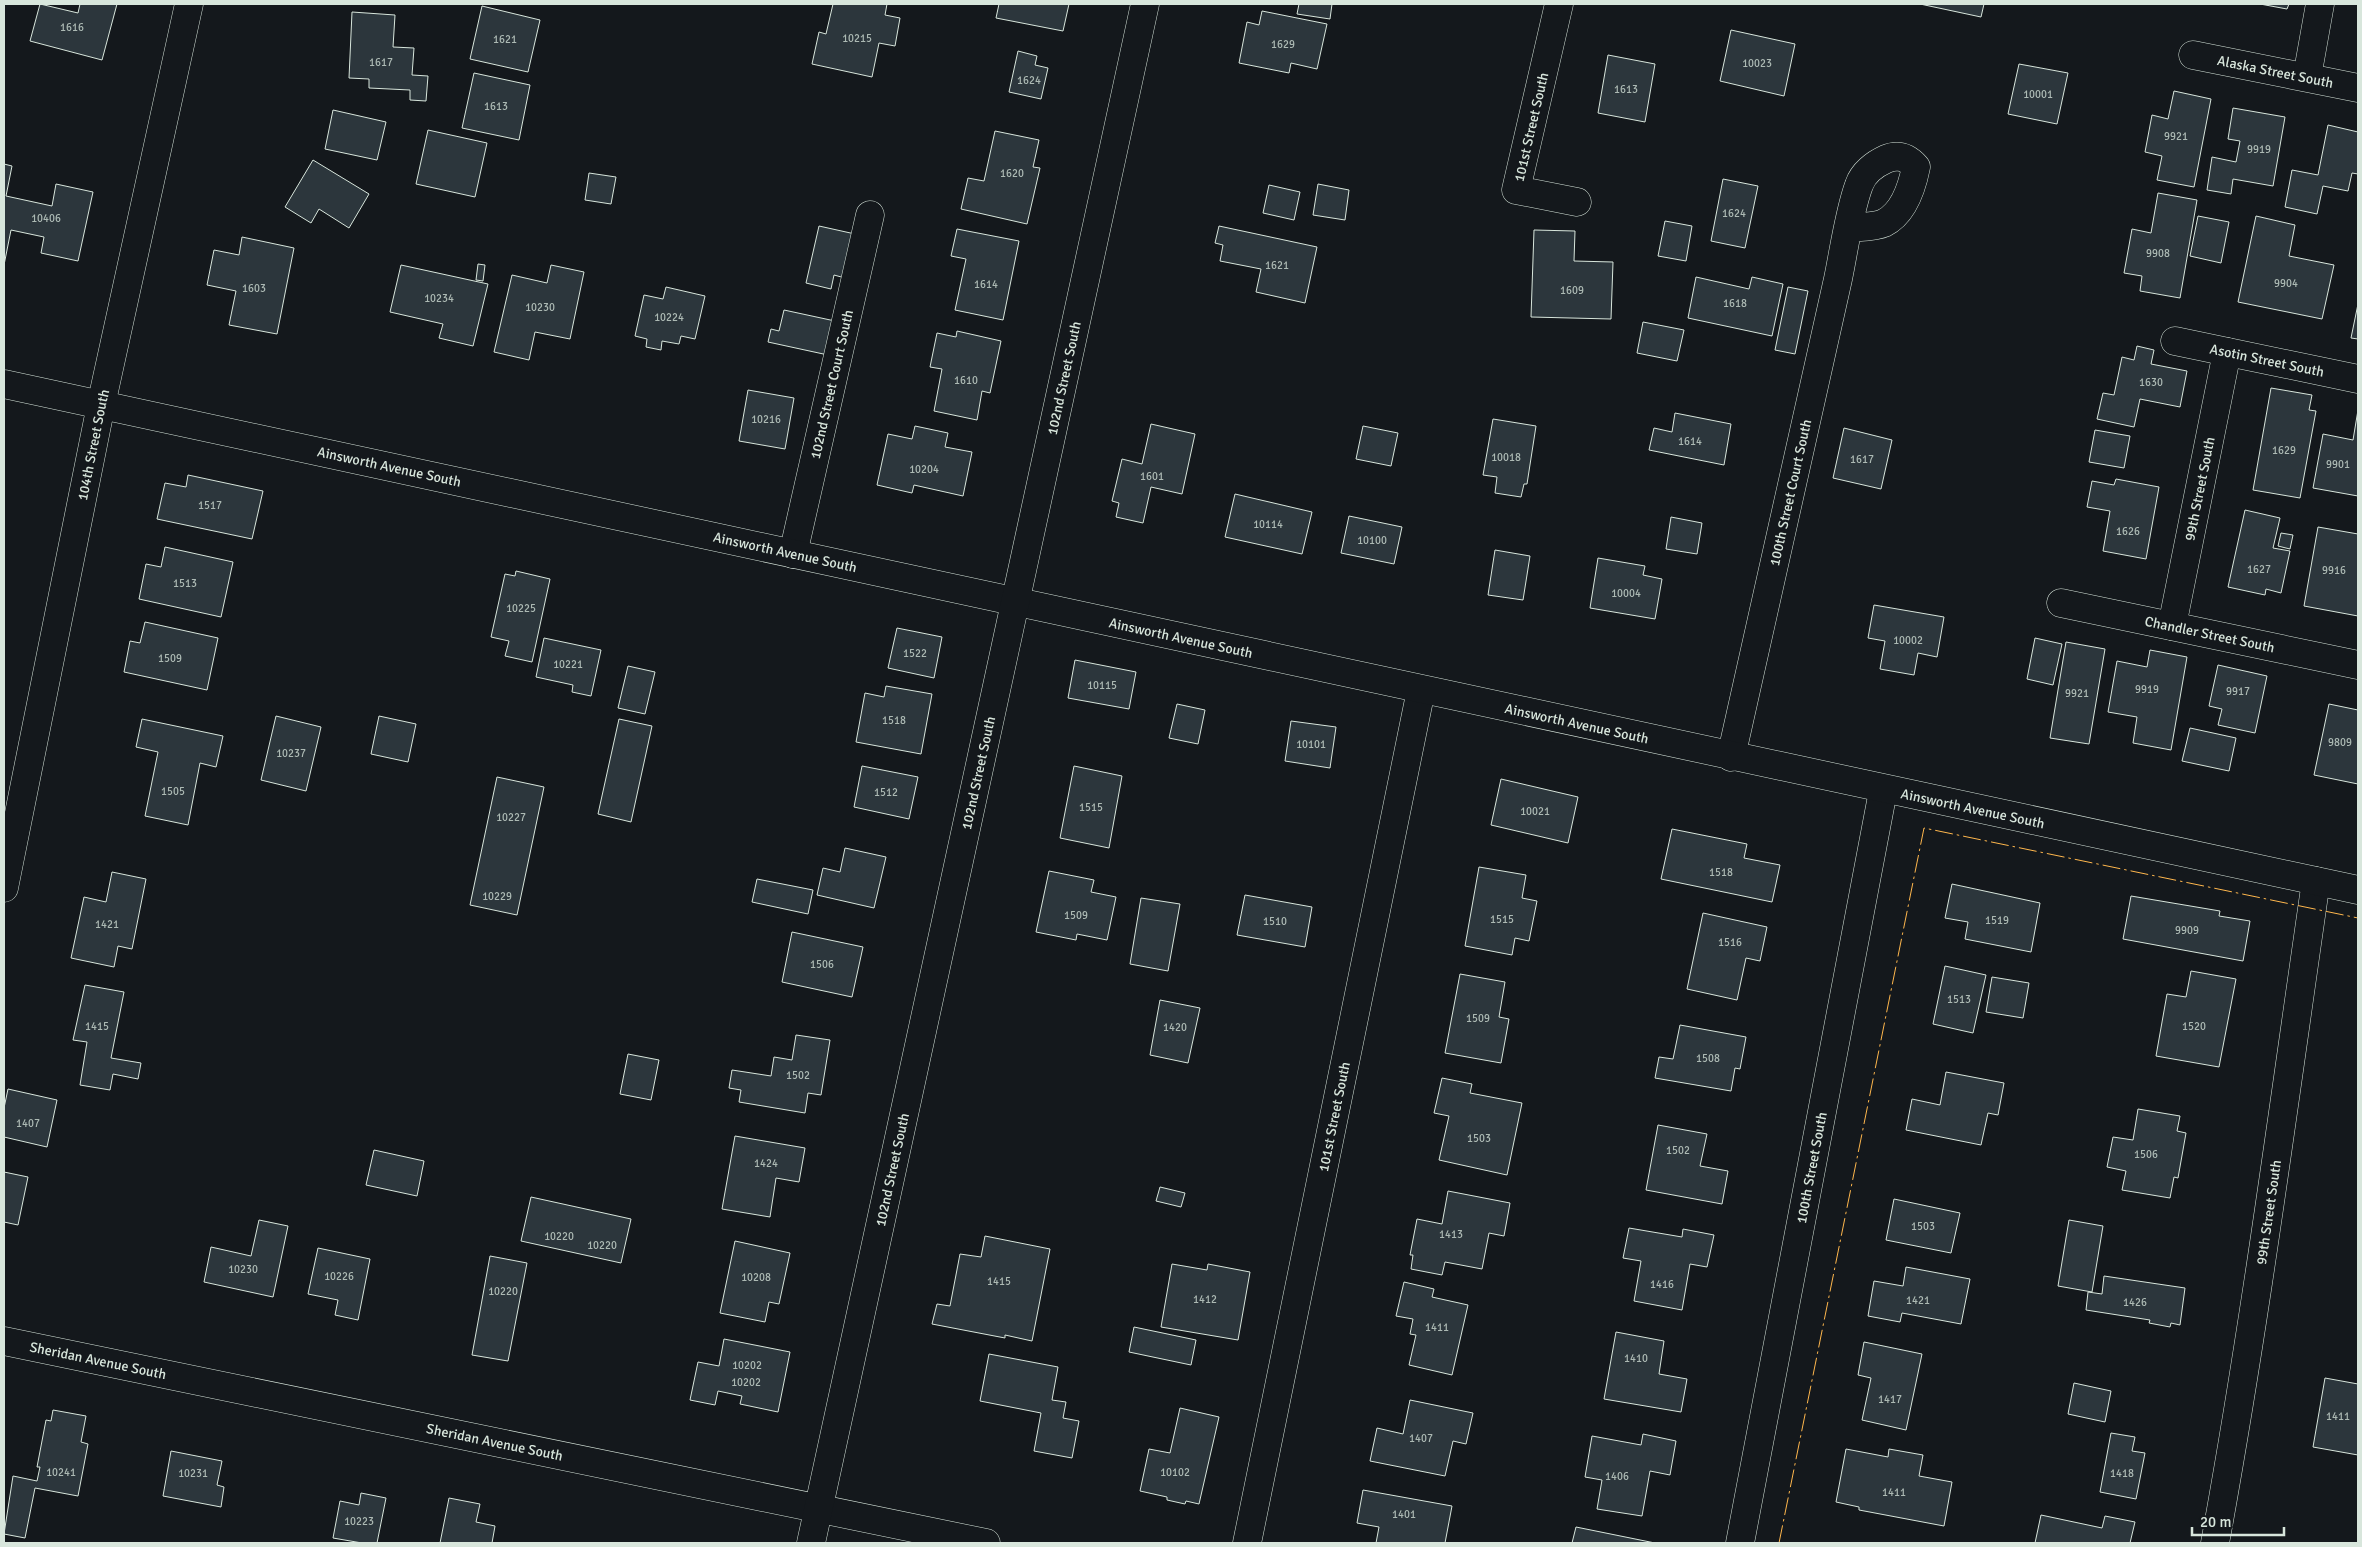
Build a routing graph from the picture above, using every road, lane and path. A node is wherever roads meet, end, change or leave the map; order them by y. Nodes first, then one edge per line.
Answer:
1 (189, 4) edge
2 (1145, 4) edge
3 (1560, 4) edge
4 (2320, 4) edge
5 (2193, 55) dead end
6 (2307, 77) junction
7 (2358, 88) edge
8 (1577, 202) dead end
9 (870, 214) dead end
10 (1849, 228) dead end
11 (2175, 341) dead end
12 (2227, 352) junction
13 (2358, 379) edge
14 (4, 384) edge
15 (101, 405) junction
16 (793, 554) junction
17 (1016, 600) junction
18 (2061, 604) dead end
19 (2172, 626) junction
20 (2358, 665) edge
21 (1421, 690) junction
22 (1731, 758) junction
23 (1883, 791) junction
24 (2316, 882) junction
25 (4, 888) edge
26 (2358, 890) edge
27 (4, 1341) edge
28 (818, 1508) junction
29 (812, 1543) edge
30 (986, 1543) edge
31 (1247, 1543) edge
32 (1740, 1543) edge
33 (2215, 1543) edge

1 - 15 street, 104th Street South
2 - 17 street, 102nd Street South
3 - 8 street, 101st Street South
4 - 6 street
5 - 6 street, Alaska Street South
6 - 7 street, Alaska Street South
9 - 16 street, 102nd Street Court South
10 - 22 street, 100th Street Court South
11 - 12 street, Asotin Street South
12 - 13 street, Asotin Street South
12 - 19 street, 99th Street South
14 - 15 street, Ainsworth Avenue South
15 - 16 street, Ainsworth Avenue South
15 - 25 street, 104th Street South
16 - 17 street, Ainsworth Avenue South
17 - 21 street, Ainsworth Avenue South
17 - 28 street, 102nd Street South
18 - 19 street, Chandler Street South
19 - 20 street, Chandler Street South
21 - 22 street, Ainsworth Avenue South
21 - 31 street, 101st Street South
22 - 23 street, Ainsworth Avenue South
23 - 24 street, Ainsworth Avenue South
23 - 32 street, 100th Street South
24 - 26 street, Ainsworth Avenue South
24 - 33 street, 99th Street South
27 - 28 street, Sheridan Avenue South
28 - 29 street, 102nd Street South
28 - 30 street, Sheridan Avenue South

